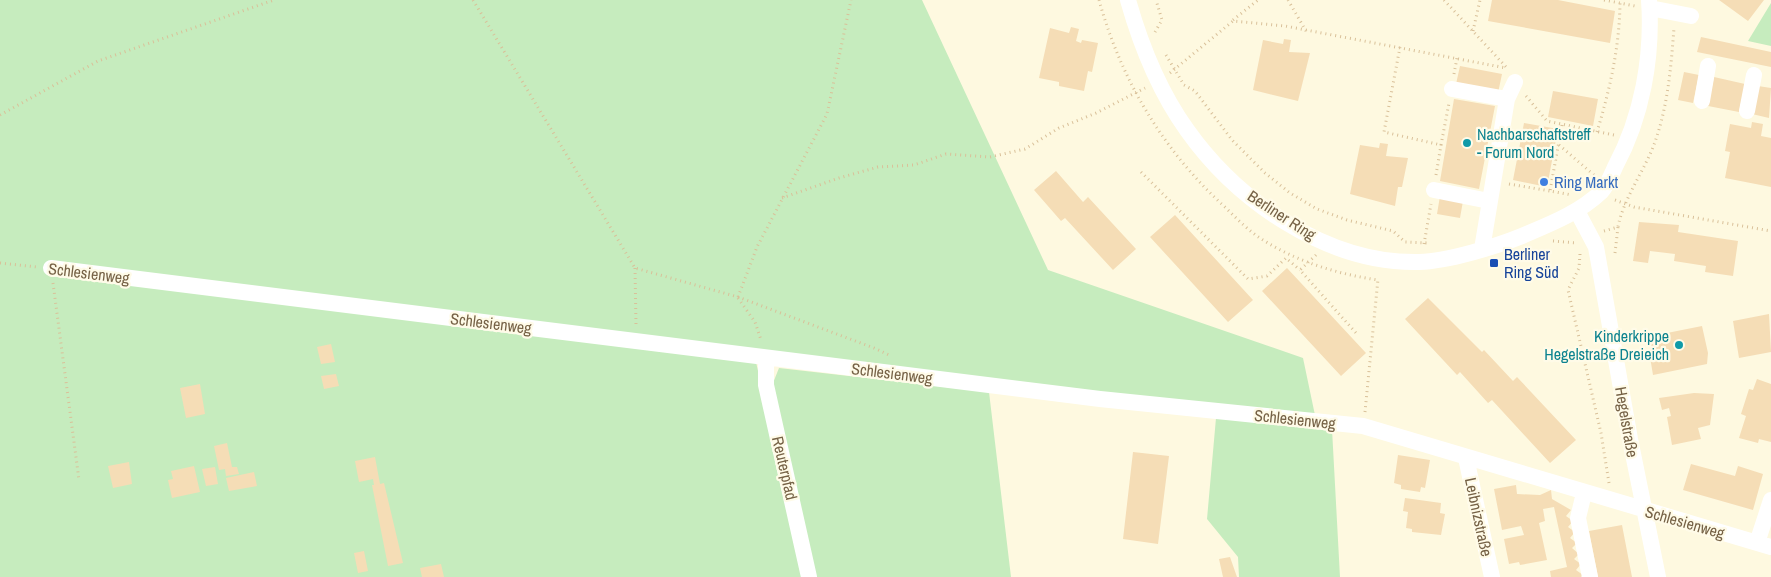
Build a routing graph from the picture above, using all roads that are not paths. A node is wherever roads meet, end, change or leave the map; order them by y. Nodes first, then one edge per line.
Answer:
1 (1128, 0) edge
2 (1649, 4) edge
3 (1683, 14) road end
4 (1708, 66) dead end
5 (1511, 75) road end
6 (1754, 76) dead end
7 (1452, 89) road end
8 (1507, 99) junction
9 (1702, 101) dead end
10 (1747, 111) dead end
11 (1434, 190) road end
12 (1489, 201) junction
13 (1576, 211) junction
14 (1482, 249) junction
15 (51, 268) road end
16 (766, 358) junction
17 (1466, 458) junction
18 (1584, 493) junction
19 (1771, 500) edge
20 (1643, 509) junction
21 (1764, 545) edge
22 (809, 577) edge
23 (1492, 577) edge
24 (1590, 577) edge
25 (1658, 577) edge

1 - 14 street, Berliner Ring
2 - 3 street
2 - 13 street, Berliner Ring
4 - 9 street
5 - 8 street
6 - 10 street
7 - 8 street
8 - 12 street
11 - 12 street
12 - 14 street
13 - 14 street, Berliner Ring
13 - 20 street, Hegelstraße
15 - 16 street, Schlesienweg
16 - 17 street, Schlesienweg
16 - 22 street, Reuterpfad
17 - 18 street, Schlesienweg
17 - 23 street, Leibnizstraße
18 - 20 street, Schlesienweg
18 - 24 street
19 - 21 street
20 - 21 street, Schlesienweg
20 - 25 street, Hegelstraße

